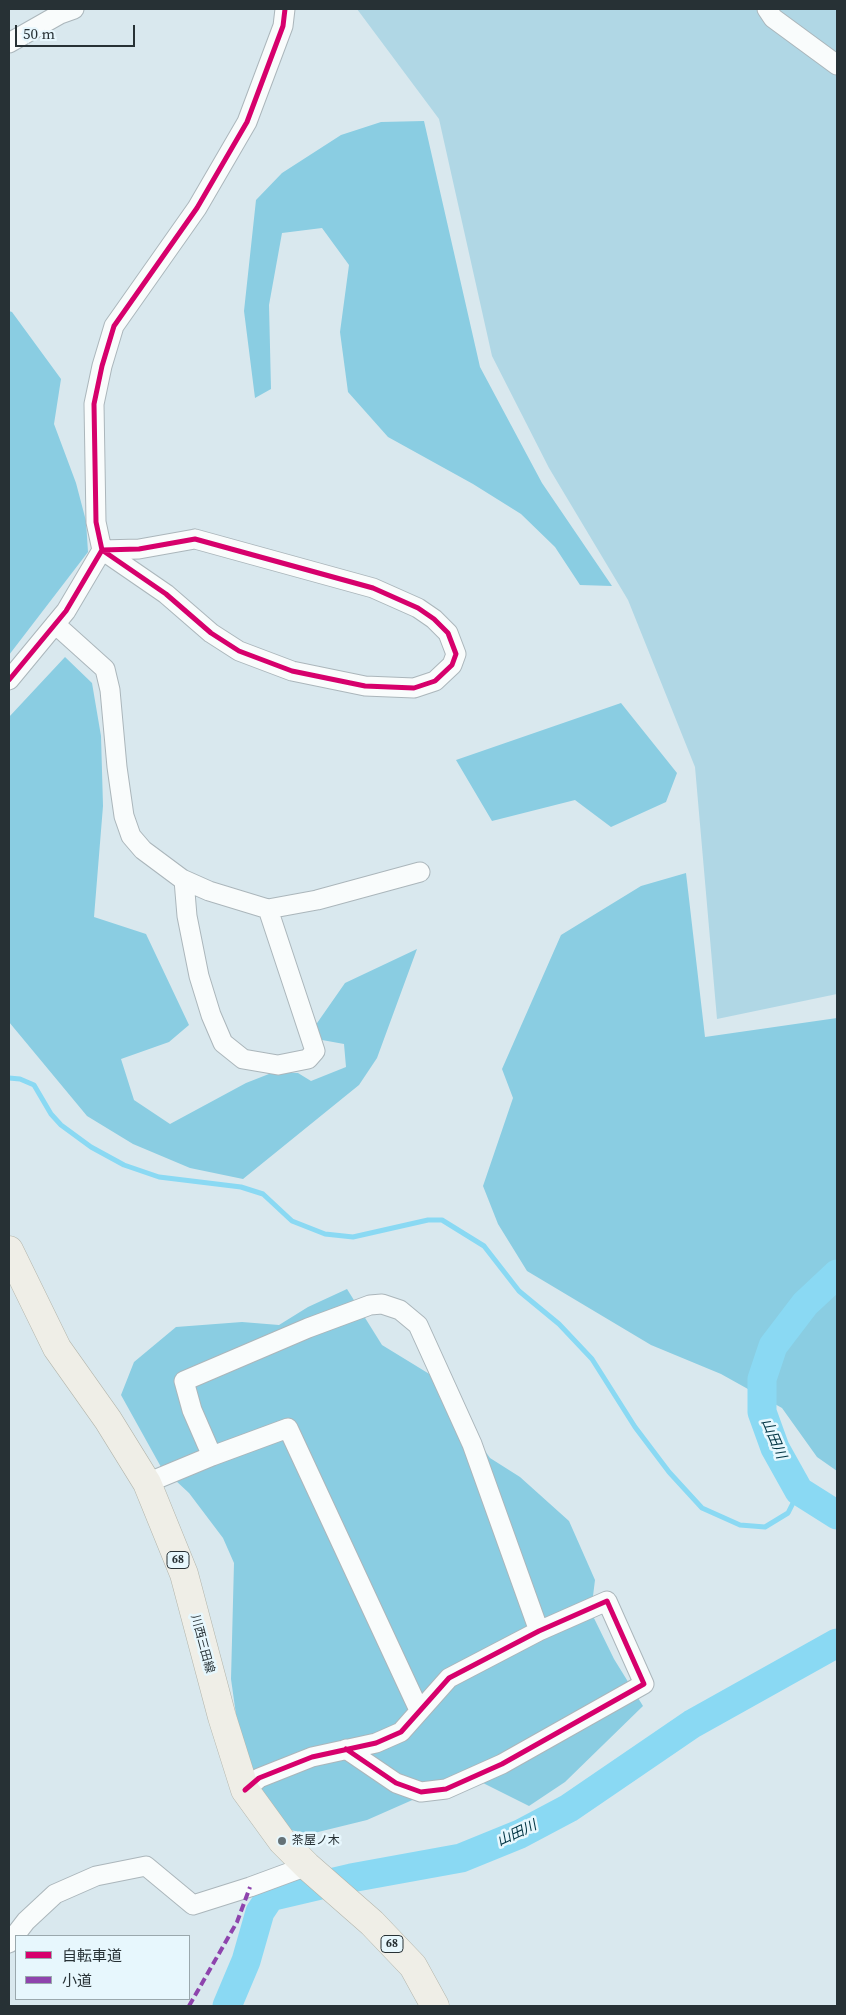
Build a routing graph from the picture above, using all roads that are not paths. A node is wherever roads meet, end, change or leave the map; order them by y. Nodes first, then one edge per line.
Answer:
1 (74, 9) edge
2 (285, 9) edge
3 (767, 9) edge
4 (9, 43) edge
5 (837, 65) edge
6 (102, 550) junction
7 (55, 624) junction
8 (9, 680) edge
9 (420, 872) dead end
10 (184, 880) junction
11 (268, 909) junction
12 (9, 1250) edge
13 (212, 1456) junction
14 (147, 1483) junction
15 (539, 1631) junction
16 (419, 1710) junction
17 (346, 1749) junction
18 (245, 1790) junction
19 (321, 1878) junction
20 (15, 1935) edge
21 (435, 2006) edge

1 - 4 street
2 - 6 street
3 - 5 street
6 - 6 street
6 - 7 street
7 - 8 street
7 - 10 street
9 - 11 street
10 - 11 street
10 - 11 street
12 - 14 main road, 川西三田線 / 68
13 - 14 street
13 - 15 street
13 - 16 street
14 - 18 main road, 川西三田線 / 68
15 - 16 street
15 - 17 street
16 - 17 street
17 - 18 street
18 - 19 main road, 川西三田線 / 68
19 - 20 street
19 - 21 main road, 川西三田線 / 68

